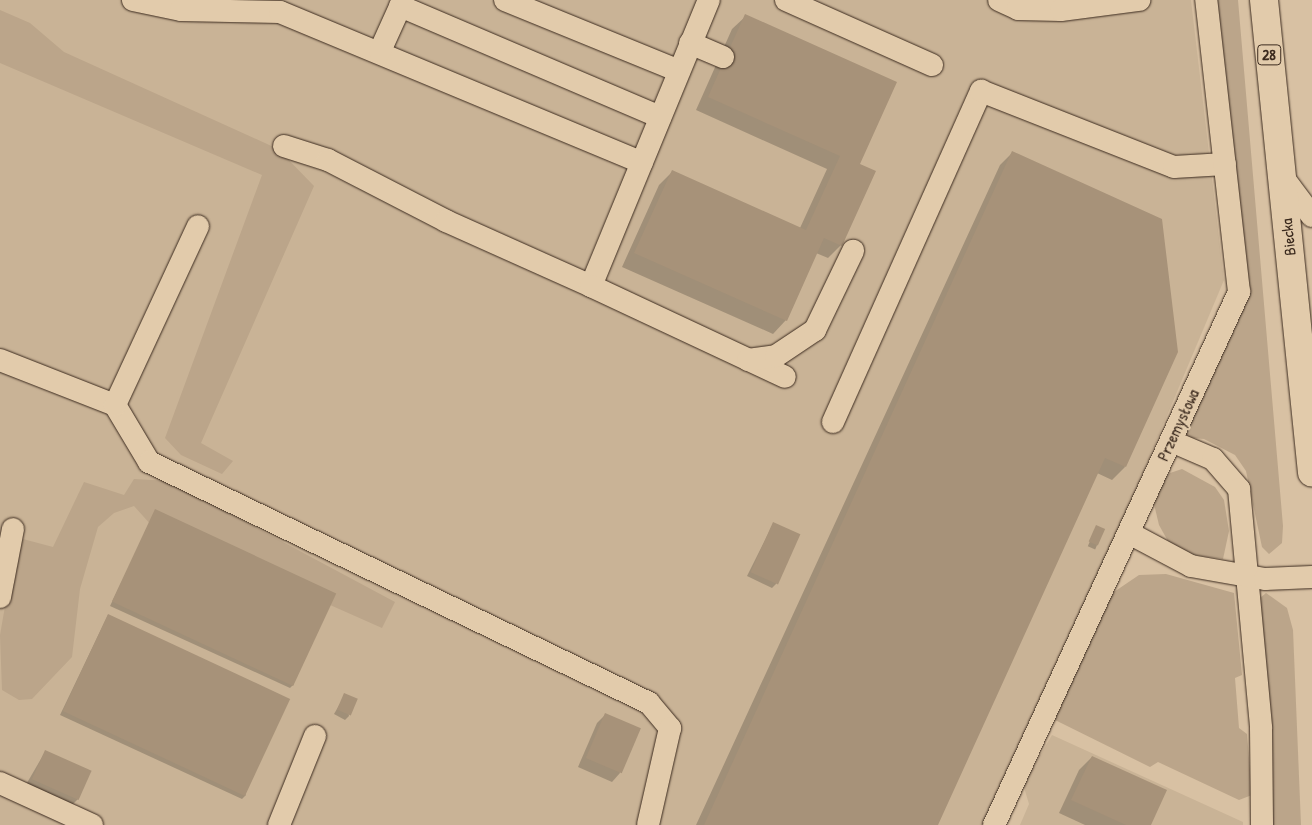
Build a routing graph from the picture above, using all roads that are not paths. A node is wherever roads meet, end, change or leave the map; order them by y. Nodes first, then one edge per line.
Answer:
1 (133, 0) edge
2 (505, 0) edge
3 (709, 0) edge
4 (786, 0) edge
5 (998, 0) edge
6 (1139, 0) edge
7 (1206, 0) edge
8 (1264, 0) edge
9 (402, 3) edge
10 (690, 43) junction
11 (380, 51) junction
12 (722, 57) dead end
13 (932, 64) dead end
14 (679, 71) junction
15 (660, 118) junction
16 (284, 146) dead end
17 (642, 163) junction
18 (1225, 164) junction
19 (1282, 176) junction
20 (1312, 216) edge
21 (198, 226) dead end
22 (854, 251) dead end
23 (591, 286) junction
24 (0, 360) edge
25 (748, 360) junction
26 (785, 377) dead end
27 (115, 406) junction
28 (833, 422) dead end
29 (1171, 441) junction
30 (1312, 473) edge
31 (13, 529) dead end
32 (1128, 533) junction
33 (1246, 575) junction
34 (1312, 577) edge
35 (0, 597) edge
36 (315, 736) dead end
37 (0, 783) edge
38 (92, 825) edge
39 (280, 825) edge
40 (648, 825) edge
41 (994, 825) edge
42 (1262, 825) edge

1 - 11 street
2 - 14 street
3 - 10 street
4 - 13 street
5 - 6 street
7 - 18 street, Przemysłowa
8 - 19 main road, Biecka / 28
9 - 11 street
9 - 15 street
10 - 12 street
10 - 14 street
11 - 17 street
14 - 15 street
15 - 17 street
16 - 23 street
17 - 23 street
18 - 28 street
18 - 29 street, Przemysłowa
19 - 20 street
19 - 30 main road, Biecka / 28
21 - 27 street
22 - 25 street
23 - 25 street
24 - 27 street
25 - 26 street
27 - 40 street
29 - 32 street, Przemysłowa
29 - 33 street
31 - 35 street
32 - 33 street
32 - 41 street, Przemysłowa
33 - 34 street
33 - 42 street
36 - 39 street
37 - 38 street

